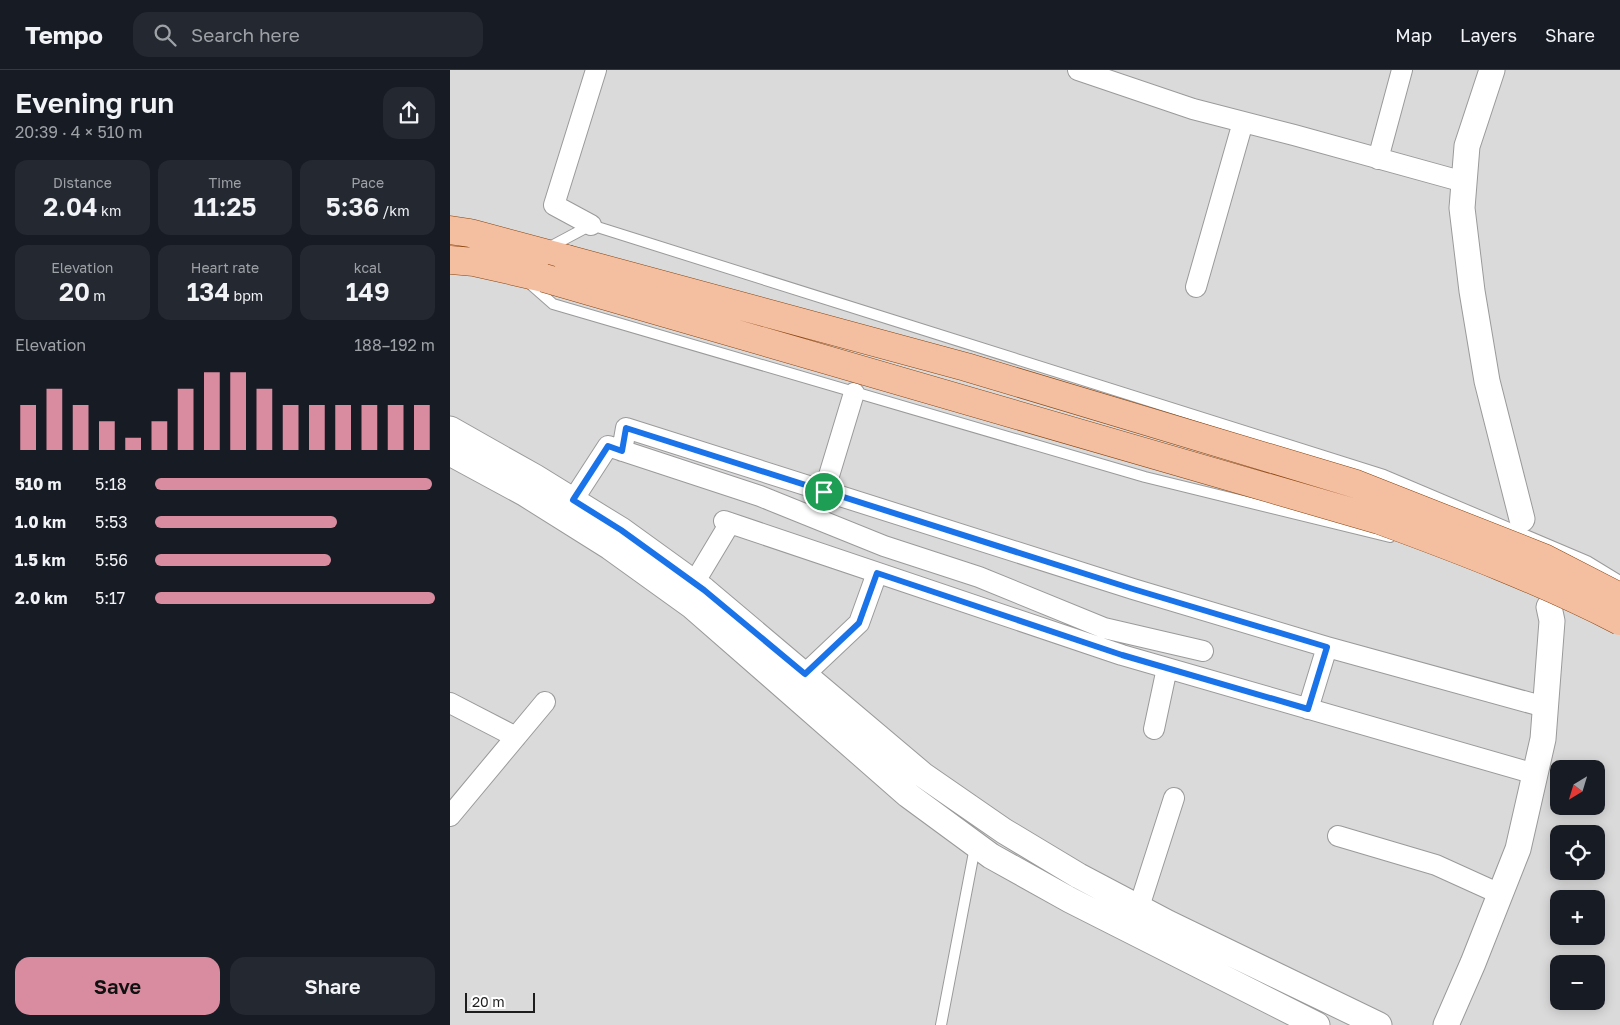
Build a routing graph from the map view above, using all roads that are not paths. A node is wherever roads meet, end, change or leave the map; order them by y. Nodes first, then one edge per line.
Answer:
1 (596, 70) edge
2 (1078, 70) edge
3 (1402, 70) edge
4 (1492, 70) edge
5 (1243, 122) junction
6 (1378, 159) junction
7 (1464, 182) junction
8 (591, 225) junction
9 (450, 230) edge
10 (450, 260) edge
11 (542, 265) junction
12 (515, 271) junction
13 (1196, 287) dead end
14 (854, 393) junction
15 (450, 429) edge
16 (622, 451) junction
17 (450, 453) edge
18 (819, 490) junction
19 (573, 500) junction
20 (806, 514) junction
21 (1522, 519) dead end
22 (797, 546) junction
23 (877, 573) junction
24 (1620, 581) edge
25 (694, 583) junction
26 (1620, 597) edge
27 (1540, 599) joint
28 (1620, 621) edge
29 (1327, 647) junction
30 (1202, 651) dead end
31 (1167, 668) junction
32 (805, 674) junction
33 (545, 702) dead end
34 (450, 703) edge
35 (1545, 707) junction
36 (1308, 709) junction
37 (1154, 729) dead end
38 (516, 737) junction
39 (1535, 774) junction
40 (1174, 798) dead end
41 (453, 806) edge
42 (1338, 836) dead end
43 (976, 845) junction
44 (1500, 894) junction
45 (1139, 908) junction
46 (941, 1025) edge
47 (1317, 1025) edge
48 (1379, 1025) edge
49 (1446, 1025) edge

1 - 8 street
2 - 5 street
3 - 6 street
4 - 7 street
5 - 6 street
5 - 13 street
6 - 7 street
7 - 21 street
8 - 11 lane
8 - 24 lane
9 - 11 main road
10 - 12 main road
11 - 12 main road
11 - 26 main road, bridge
11 - 28 main road, bridge
12 - 14 lane
14 - 18 street
14 - 27 lane
15 - 19 street
16 - 18 street
16 - 19 street
16 - 20 street
17 - 43 street
18 - 20 street
18 - 29 street
19 - 25 street
20 - 22 street
20 - 30 street
22 - 23 street
22 - 25 street
23 - 31 street
23 - 32 street
25 - 32 street
27 - 35 street
29 - 35 street
29 - 36 street
31 - 36 street
31 - 37 street
32 - 45 street
33 - 38 street
34 - 38 street
35 - 39 street
36 - 39 street
38 - 41 street
39 - 44 street
40 - 45 street
42 - 44 street
43 - 46 lane
43 - 47 street
44 - 49 street
45 - 48 street

